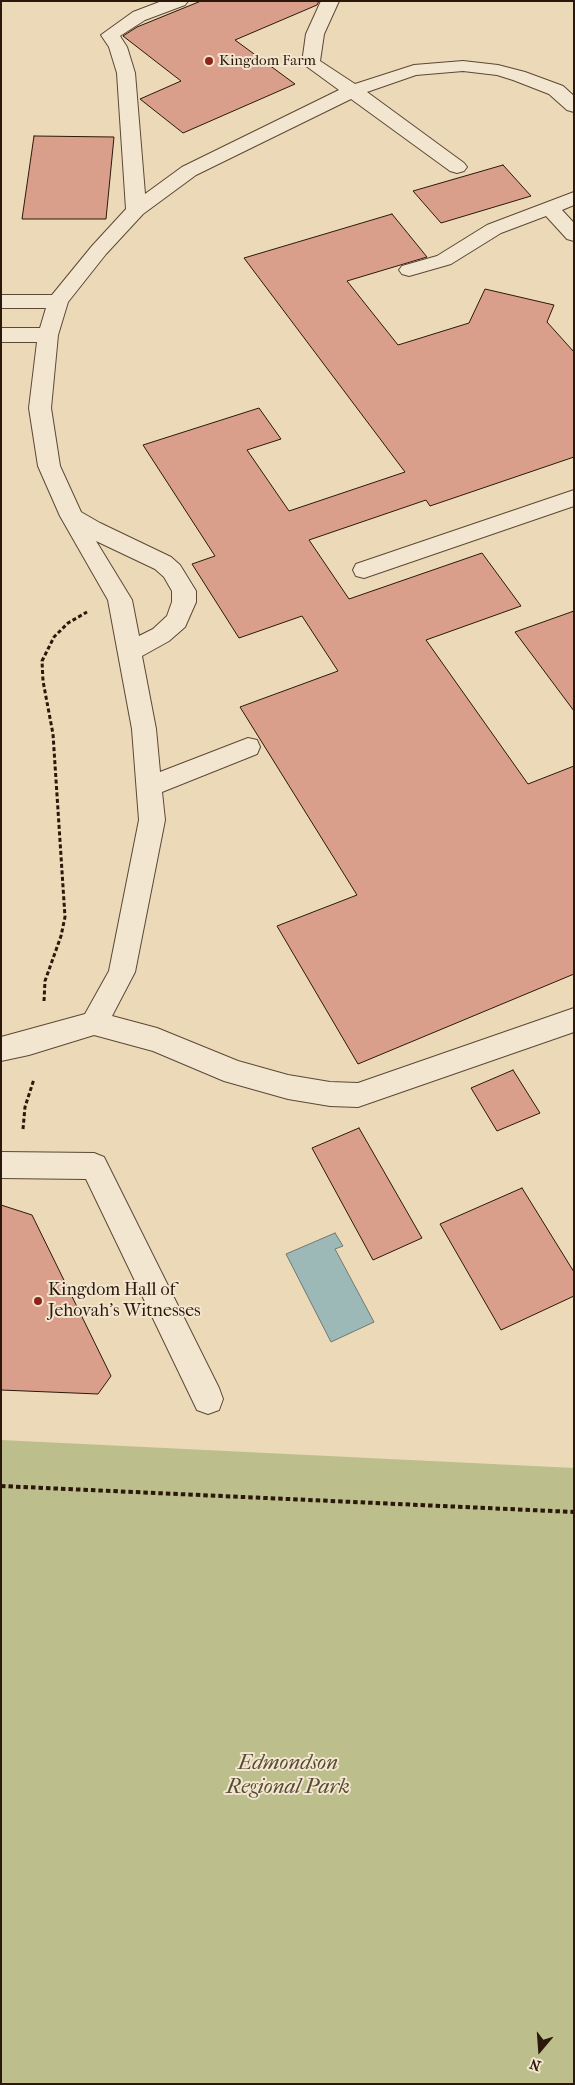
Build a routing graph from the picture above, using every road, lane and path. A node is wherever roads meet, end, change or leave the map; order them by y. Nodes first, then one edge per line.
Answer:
1 (179, 1) edge
2 (330, 1) edge
3 (350, 92) junction
4 (574, 106) edge
5 (457, 167) dead end
6 (574, 198) edge
7 (550, 208) junction
8 (136, 210) junction
9 (574, 235) edge
10 (409, 270) dead end
11 (58, 301) junction
12 (1, 302) edge
13 (1, 335) edge
14 (48, 335) junction
15 (574, 498) edge
16 (71, 516) junction
17 (364, 570) dead end
18 (120, 600) junction
19 (129, 652) junction
20 (248, 747) dead end
21 (149, 787) junction
22 (574, 1020) edge
23 (94, 1023) junction
24 (41, 1040) junction
25 (1, 1049) edge
26 (11, 1165) edge
27 (208, 1399) dead end
28 (1, 1486) edge
29 (574, 1512) edge

1 - 8 lane
2 - 3 lane
3 - 4 lane
3 - 5 lane
3 - 8 lane
6 - 7 lane
7 - 9 lane
7 - 10 lane
8 - 11 lane
11 - 12 lane
11 - 14 lane
13 - 14 lane
14 - 16 lane
15 - 17 lane
16 - 18 lane
16 - 19 lane
18 - 19 lane
18 - 24 path
19 - 21 lane
20 - 21 lane
21 - 23 lane
22 - 23 lane
23 - 24 lane
24 - 25 lane
24 - 26 path
26 - 27 lane
28 - 29 path

